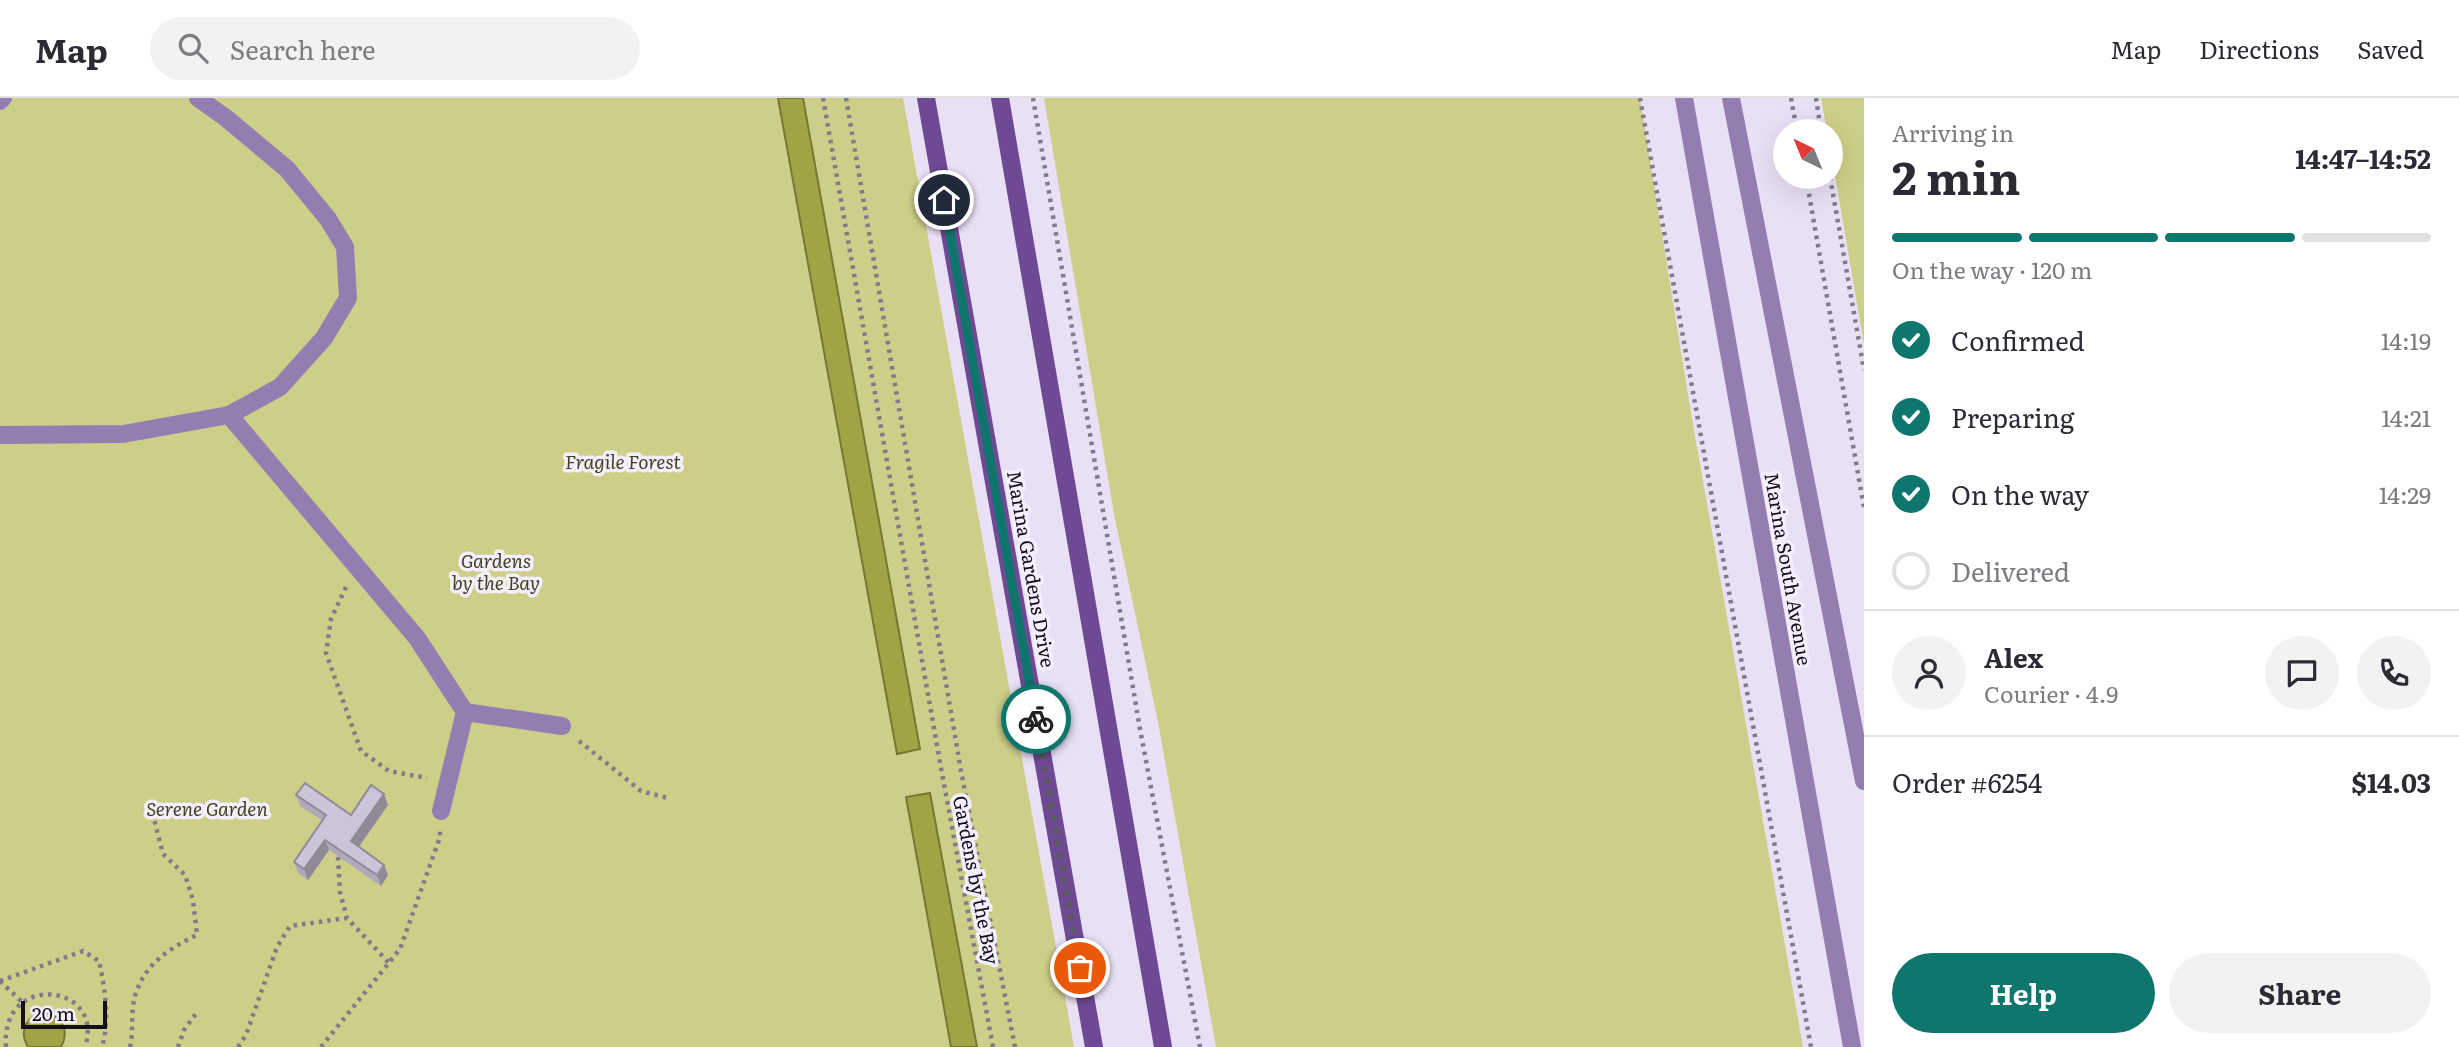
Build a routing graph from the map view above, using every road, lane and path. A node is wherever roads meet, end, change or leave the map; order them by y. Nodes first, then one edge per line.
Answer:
1 (198, 98) edge
2 (823, 98) edge
3 (846, 98) edge
4 (926, 98) edge
5 (1000, 98) edge
6 (1033, 98) edge
7 (1640, 98) edge
8 (1684, 98) edge
9 (1731, 98) edge
10 (1791, 98) edge
11 (1816, 98) edge
12 (1795, 119) edge
13 (1819, 119) edge
14 (1808, 189) edge
15 (1832, 189) edge
16 (1864, 370) edge
17 (229, 415) junction
18 (0, 435) edge
19 (1864, 508) edge
20 (356, 564) junction
21 (465, 712) junction
22 (562, 726) joint
23 (449, 778) junction
24 (1864, 781) edge
25 (668, 798) dead end
26 (441, 811) joint
27 (153, 815) dead end
28 (338, 857) edge
29 (347, 918) junction
30 (389, 962) junction
31 (0, 981) edge
32 (21, 1001) junction
33 (198, 1011) dead end
34 (6, 1047) edge
35 (85, 1047) edge
36 (102, 1047) edge
37 (130, 1047) edge
38 (178, 1047) edge
39 (238, 1047) edge
40 (321, 1047) edge
41 (993, 1047) edge
42 (1015, 1047) edge
43 (1094, 1047) edge
44 (1163, 1047) edge
45 (1200, 1047) edge
46 (1811, 1047) edge
47 (1852, 1047) edge

1 - 17 street
2 - 41 path, Gardens by the Bay
3 - 42 path
4 - 43 main road, Marina Gardens Drive
5 - 44 main road
6 - 45 path
7 - 46 path
8 - 47 street, Marina South Avenue
9 - 24 street, Marina South Avenue
10 - 12 path
11 - 13 path
14 - 19 path
15 - 16 path
17 - 18 street
17 - 20 street
20 - 21 street
20 - 23 path
21 - 22 street
21 - 23 street
22 - 25 path
23 - 26 street
26 - 30 path
27 - 37 path
28 - 29 path
29 - 30 path
29 - 39 path
30 - 40 path
31 - 32 path
31 - 36 path
32 - 34 path
32 - 35 path
33 - 38 path

